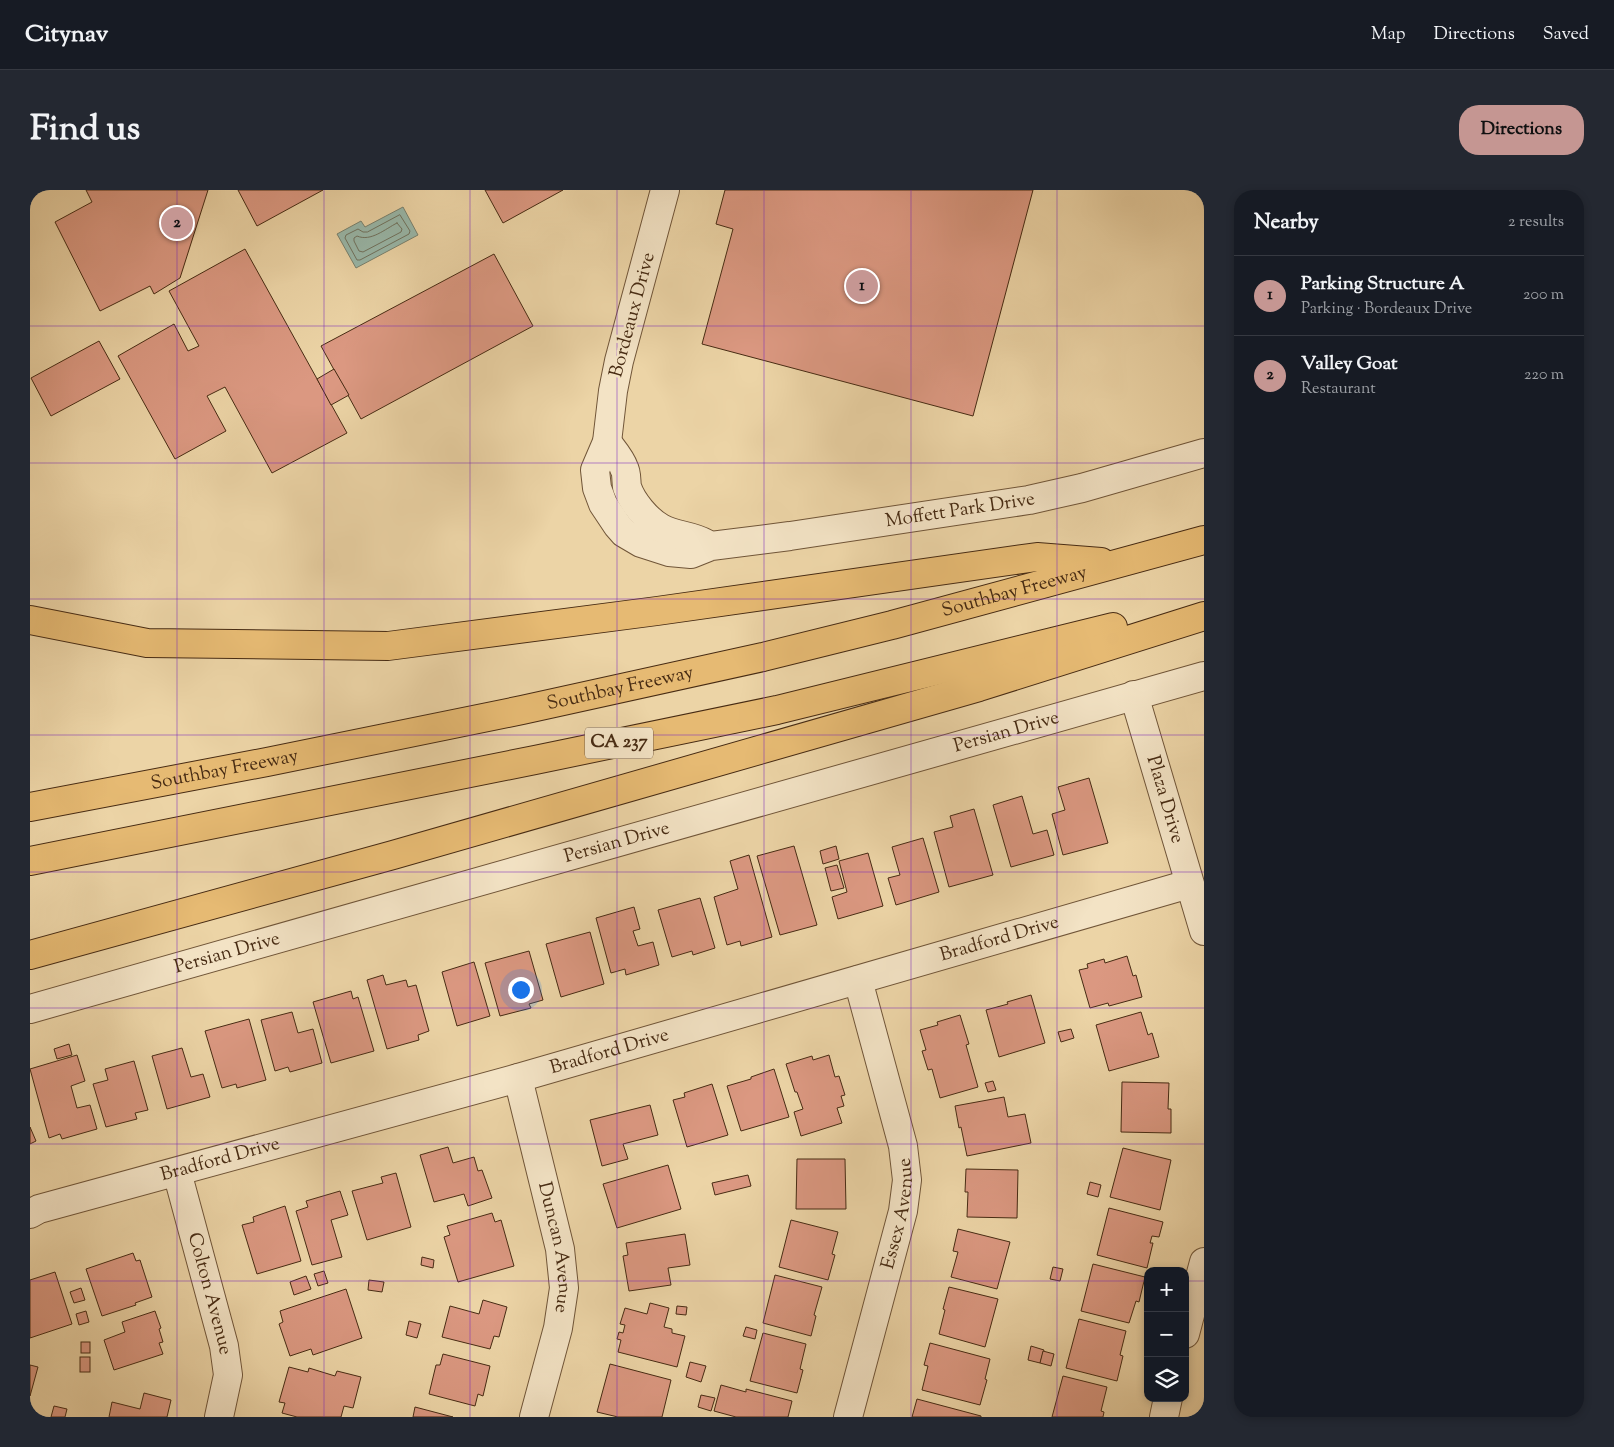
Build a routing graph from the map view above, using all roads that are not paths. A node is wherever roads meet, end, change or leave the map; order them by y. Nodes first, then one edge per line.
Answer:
1 (665, 190) edge
2 (608, 442) joint
3 (1204, 453) edge
4 (1204, 540) edge
5 (1122, 563) junction
6 (1204, 606) edge
7 (1204, 616) edge
8 (30, 620) edge
9 (1204, 676) edge
10 (1134, 696) junction
11 (30, 807) edge
12 (30, 861) edge
13 (1190, 884) junction
14 (1204, 931) edge
15 (30, 955) edge
16 (858, 980) junction
17 (30, 1009) edge
18 (518, 1078) junction
19 (177, 1172) junction
20 (30, 1214) edge
21 (1204, 1262) edge
22 (1189, 1319) edge
23 (1167, 1402) edge
24 (219, 1417) edge
25 (534, 1417) edge
26 (848, 1417) edge
27 (1164, 1417) edge

1 - 2 street, Bordeaux Drive
2 - 3 street, Moffett Park Drive
4 - 5 highway, Southbay Freeway
5 - 8 highway
5 - 11 highway, Southbay Freeway
6 - 12 highway, CA 237
7 - 15 highway
9 - 10 street, Persian Drive
10 - 13 street, Plaza Drive
10 - 17 street, Persian Drive
13 - 14 street, Plaza Drive
13 - 16 street, Bradford Drive
16 - 18 street, Bradford Drive
16 - 26 street, Essex Avenue
18 - 19 street, Bradford Drive
18 - 25 street, Duncan Avenue
19 - 20 street, Bradford Drive
19 - 24 street, Colton Avenue
21 - 22 street
23 - 27 street

